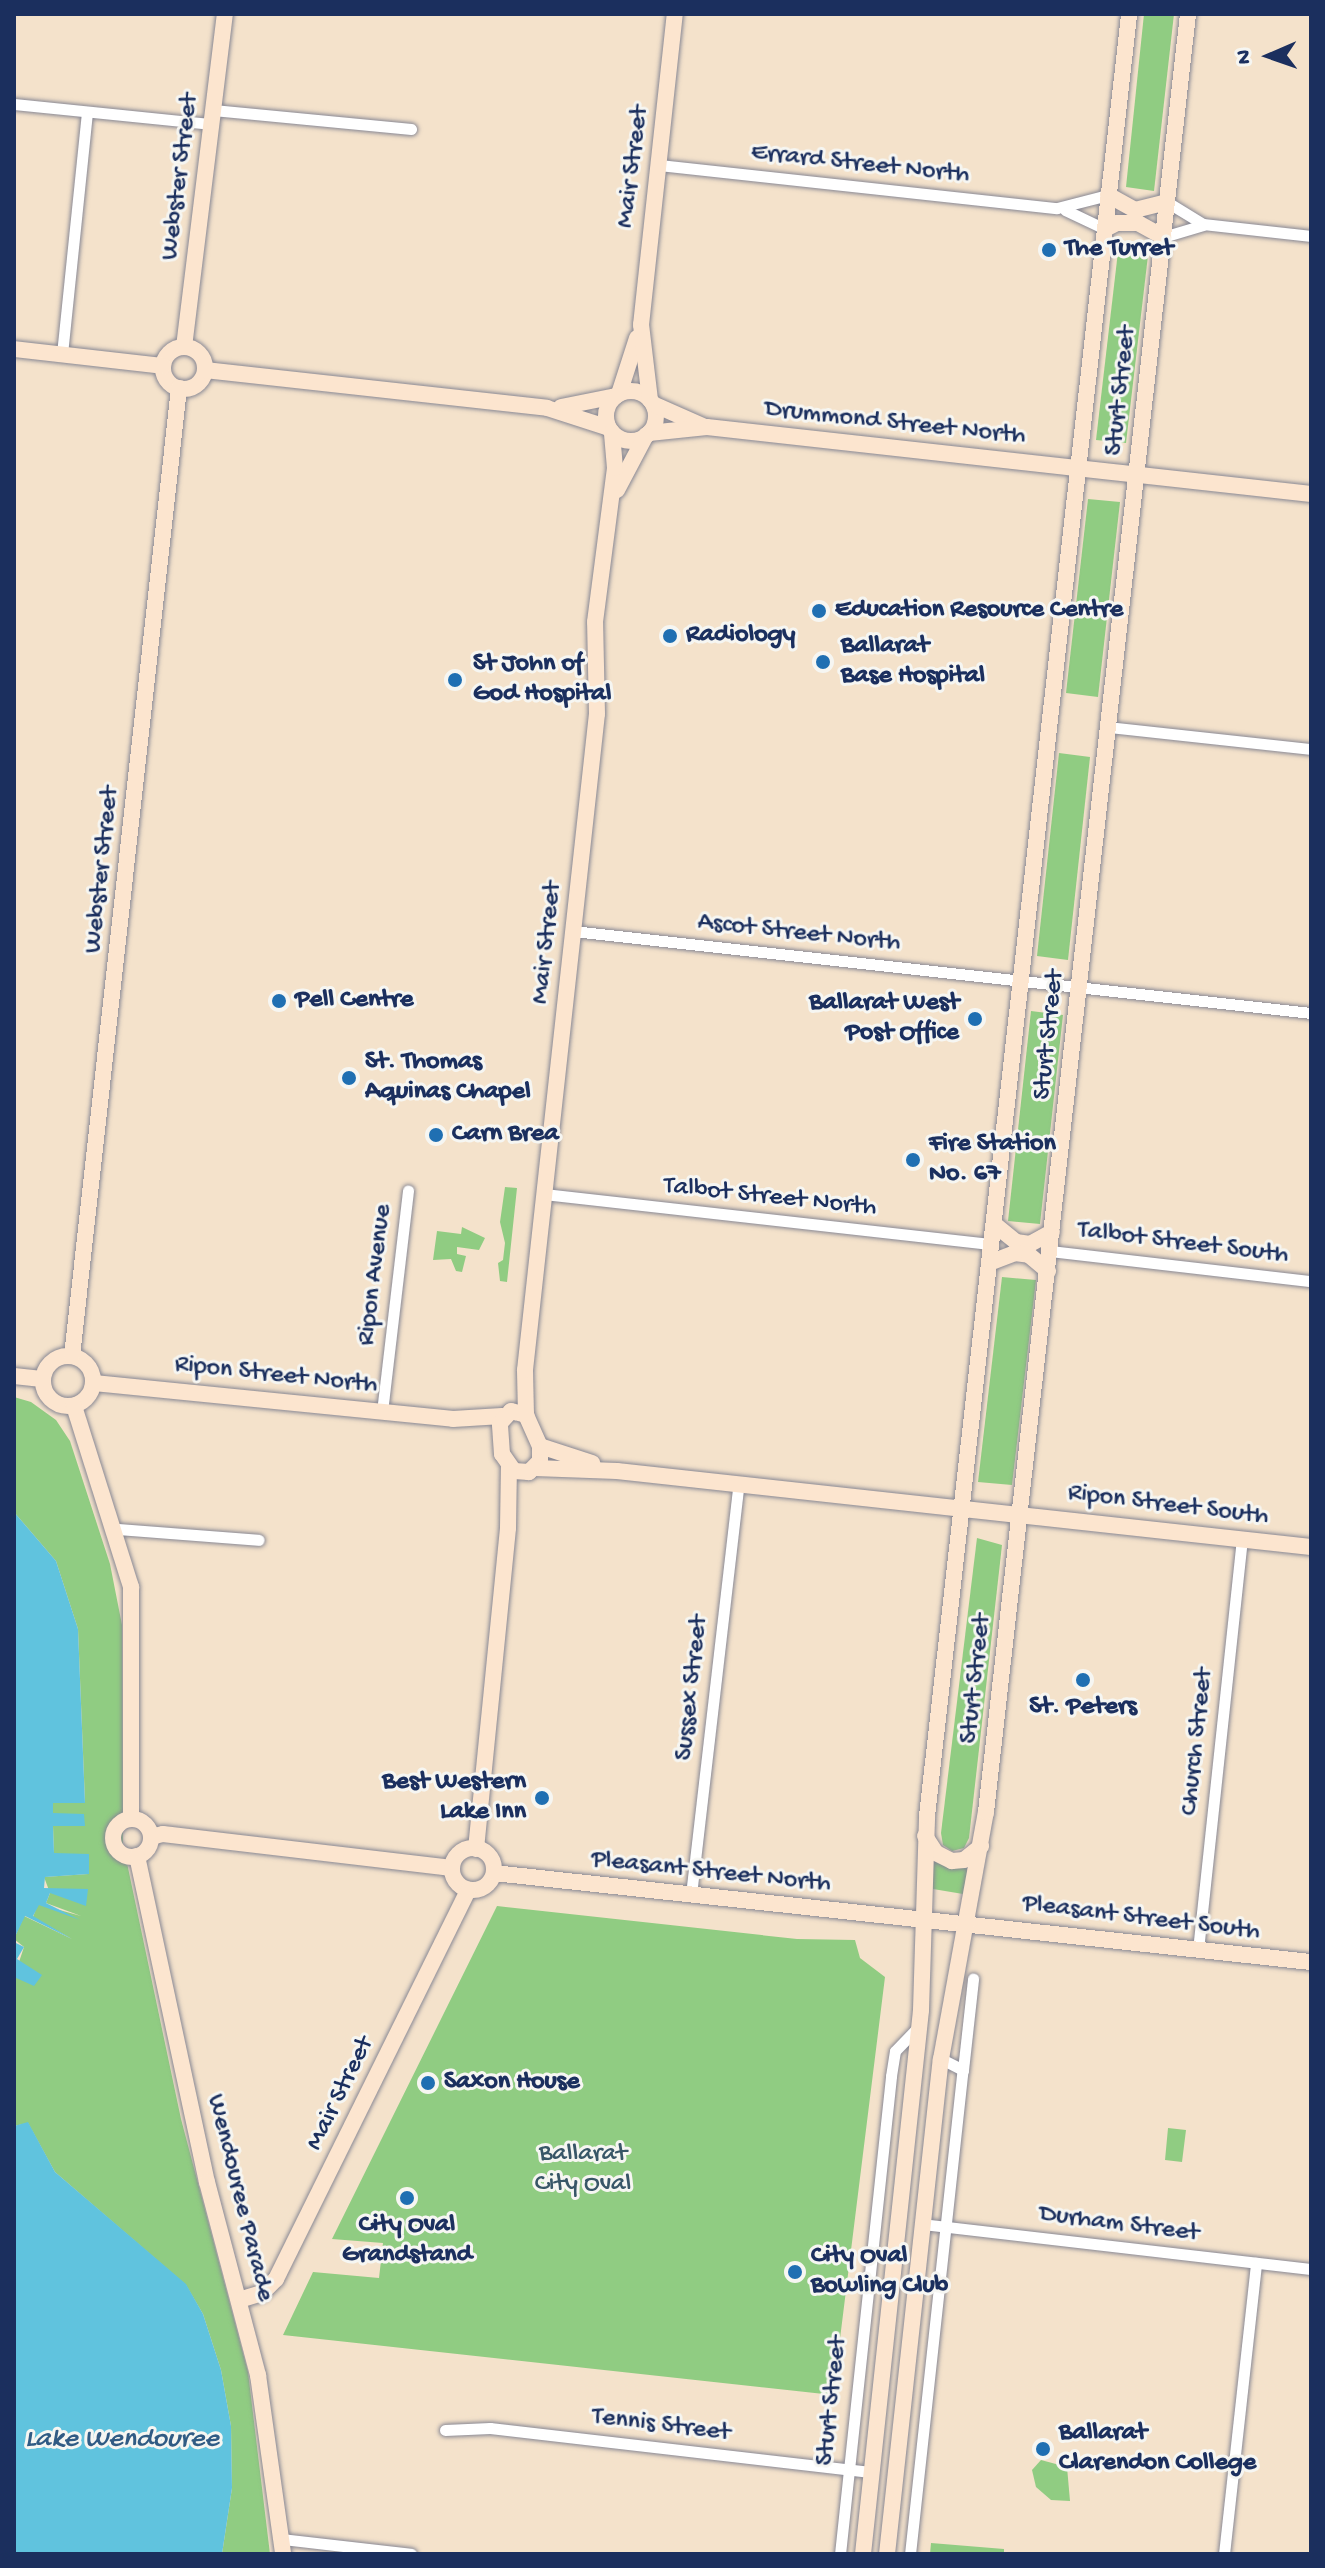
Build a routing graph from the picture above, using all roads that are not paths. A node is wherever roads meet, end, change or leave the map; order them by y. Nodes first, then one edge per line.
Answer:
1 (225, 14) edge
2 (675, 14) edge
3 (1129, 14) edge
4 (1188, 14) edge
5 (14, 104) edge
6 (87, 112) junction
7 (213, 117) junction
8 (411, 129) dead end
9 (659, 165) junction
10 (1108, 195) junction
11 (1167, 202) junction
12 (1057, 208) junction
13 (1208, 225) junction
14 (1105, 229) junction
15 (1311, 236) edge
16 (1163, 237) junction
17 (641, 325) junction
18 (184, 347) junction
19 (14, 349) edge
20 (62, 354) junction
21 (163, 366) junction
22 (205, 370) junction
23 (179, 388) junction
24 (618, 395) junction
25 (651, 402) junction
26 (547, 408) junction
27 (707, 427) junction
28 (611, 430) junction
29 (648, 434) junction
30 (1078, 468) junction
31 (1136, 475) junction
32 (1311, 494) edge
33 (606, 520) junction
34 (1108, 727) junction
35 (1311, 749) edge
36 (573, 931) junction
37 (1021, 981) junction
38 (1079, 987) junction
39 (1311, 1013) edge
40 (408, 1191) dead end
41 (544, 1194) junction
42 (994, 1224) junction
43 (1052, 1232) junction
44 (992, 1244) junction
45 (1050, 1251) junction
46 (989, 1263) junction
47 (1048, 1271) junction
48 (1311, 1281) edge
49 (72, 1356) junction
50 (525, 1370) junction
51 (14, 1376) edge
52 (42, 1379) junction
53 (94, 1383) junction
54 (74, 1406) junction
55 (382, 1412) junction
56 (505, 1414) junction
57 (526, 1415) junction
58 (453, 1419) junction
59 (500, 1436) junction
60 (540, 1446) junction
61 (509, 1467) junction
62 (532, 1470) junction
63 (617, 1471) junction
64 (738, 1486) junction
65 (961, 1510) junction
66 (1019, 1515) junction
67 (508, 1528) junction
68 (117, 1529) junction
69 (1242, 1539) junction
70 (259, 1540) dead end
71 (1311, 1547) edge
72 (131, 1819) junction
73 (925, 1836) junction
74 (151, 1837) junction
75 (981, 1846) junction
76 (476, 1849) junction
77 (137, 1856) junction
78 (452, 1868) junction
79 (494, 1873) junction
80 (468, 1890) junction
81 (691, 1895) junction
82 (923, 1920) junction
83 (964, 1924) junction
84 (1198, 1950) junction
85 (1311, 1962) edge
86 (973, 1979) dead end
87 (920, 2025) junction
88 (941, 2059) junction
89 (963, 2070) junction
90 (922, 2224) junction
91 (946, 2226) junction
92 (1256, 2263) junction
93 (1311, 2269) edge
94 (239, 2300) junction
95 (445, 2430) dead end
96 (850, 2470) junction
97 (872, 2472) junction
98 (282, 2546) edge
99 (411, 2554) edge
100 (840, 2554) edge
101 (863, 2554) edge
102 (887, 2554) edge
103 (910, 2554) edge
104 (1224, 2554) edge

1 - 7 main road, Webster Street
2 - 9 main road, Mair Street
3 - 10 main road, Sturt Street
4 - 11 main road, Sturt Street
5 - 6 street
6 - 7 street
6 - 20 street
7 - 8 street
7 - 18 main road, Webster Street
9 - 12 street, Errard Street North
9 - 17 main road, Mair Street
10 - 11 main road
10 - 12 street, Errard Street North
10 - 14 main road, Sturt Street
11 - 13 street
11 - 16 main road, Sturt Street
12 - 14 street, Errard Street North
13 - 15 street
13 - 16 street
14 - 16 main road
14 - 30 main road, Sturt Street
16 - 31 main road, Sturt Street
17 - 24 main road, Mair Street
17 - 25 main road, Mair Street
18 - 21 main road
18 - 22 main road
19 - 20 main road
20 - 21 main road
21 - 23 main road
22 - 23 main road
22 - 26 main road, Drummond Street North
23 - 49 main road, Webster Street
24 - 25 main road, Drummond Street North
24 - 26 main road, Drummond Street North
24 - 28 main road
25 - 27 main road, Drummond Street North
25 - 29 main road
26 - 28 main road, Drummond Street North
27 - 29 main road, Drummond Street North
27 - 30 main road, Drummond Street North
28 - 29 main road, Drummond Street North
28 - 33 main road, Mair Street
29 - 33 main road, Mair Street
30 - 31 main road, Drummond Street North
30 - 37 main road, Sturt Street
31 - 32 main road, Drummond Street North
31 - 34 main road, Sturt Street
33 - 36 main road, Mair Street
34 - 35 street
34 - 38 main road, Sturt Street
36 - 37 street, Ascot Street North
36 - 41 main road, Mair Street
37 - 38 street, Ascot Street North
37 - 42 main road, Sturt Street
38 - 39 street, Ascot Street North
38 - 43 main road, Sturt Street
40 - 55 street, Ripon Avenue
41 - 44 street, Talbot Street North
41 - 50 main road, Mair Street
42 - 43 main road
42 - 44 main road, Sturt Street
43 - 45 main road, Sturt Street
44 - 46 main road, Sturt Street
45 - 47 main road, Sturt Street
45 - 48 street, Talbot Street South
46 - 47 main road
46 - 65 main road, Sturt Street
47 - 66 main road, Sturt Street
49 - 52 main road
49 - 53 main road
50 - 56 main road, Mair Street
50 - 57 main road, Mair Street
51 - 52 main road
52 - 54 main road
53 - 54 main road
53 - 55 main road, Ripon Street North
54 - 68 main road
55 - 58 main road, Ripon Street North
56 - 57 main road, Ripon Street North
56 - 58 main road, Ripon Street North
56 - 59 main road, Mair Street
57 - 60 main road
58 - 59 main road, Ripon Street North
59 - 61 main road
60 - 62 main road
60 - 63 main road
61 - 62 main road
61 - 67 main road
62 - 63 main road
62 - 67 main road
63 - 64 main road
64 - 65 main road
64 - 81 street, Sussex Street
65 - 66 main road, Ripon Street South
65 - 73 main road, Sturt Street
66 - 69 main road, Ripon Street South
66 - 75 main road, Sturt Street
67 - 76 main road
68 - 70 street
68 - 72 main road
69 - 71 main road, Ripon Street South
69 - 84 street, Church Street
72 - 74 main road
72 - 77 main road
73 - 75 main road
73 - 82 main road, Sturt Street
74 - 77 main road
74 - 78 main road
75 - 83 main road, Sturt Street
76 - 78 main road
76 - 79 main road
77 - 94 main road, Wendouree Parade
78 - 80 main road
79 - 80 main road
79 - 81 main road, Pleasant Street North
80 - 94 main road, Mair Street
81 - 82 main road, Pleasant Street North
82 - 83 main road, Pleasant Street North
82 - 87 main road, Sturt Street
83 - 84 main road, Pleasant Street South
83 - 88 main road, Sturt Street
84 - 85 main road, Pleasant Street South
86 - 89 street
87 - 96 street, Sturt Street
87 - 97 main road, Sturt Street
88 - 89 street
88 - 90 main road, Sturt Street
89 - 91 street
90 - 91 street, Durham Street
90 - 102 main road, Sturt Street
91 - 92 street, Durham Street
91 - 103 street
92 - 93 street, Durham Street
92 - 104 street
94 - 98 main road, Wendouree Parade
95 - 96 street, Tennis Street
96 - 97 street, Tennis Street
96 - 100 street, Sturt Street
97 - 101 main road, Sturt Street
98 - 99 street

